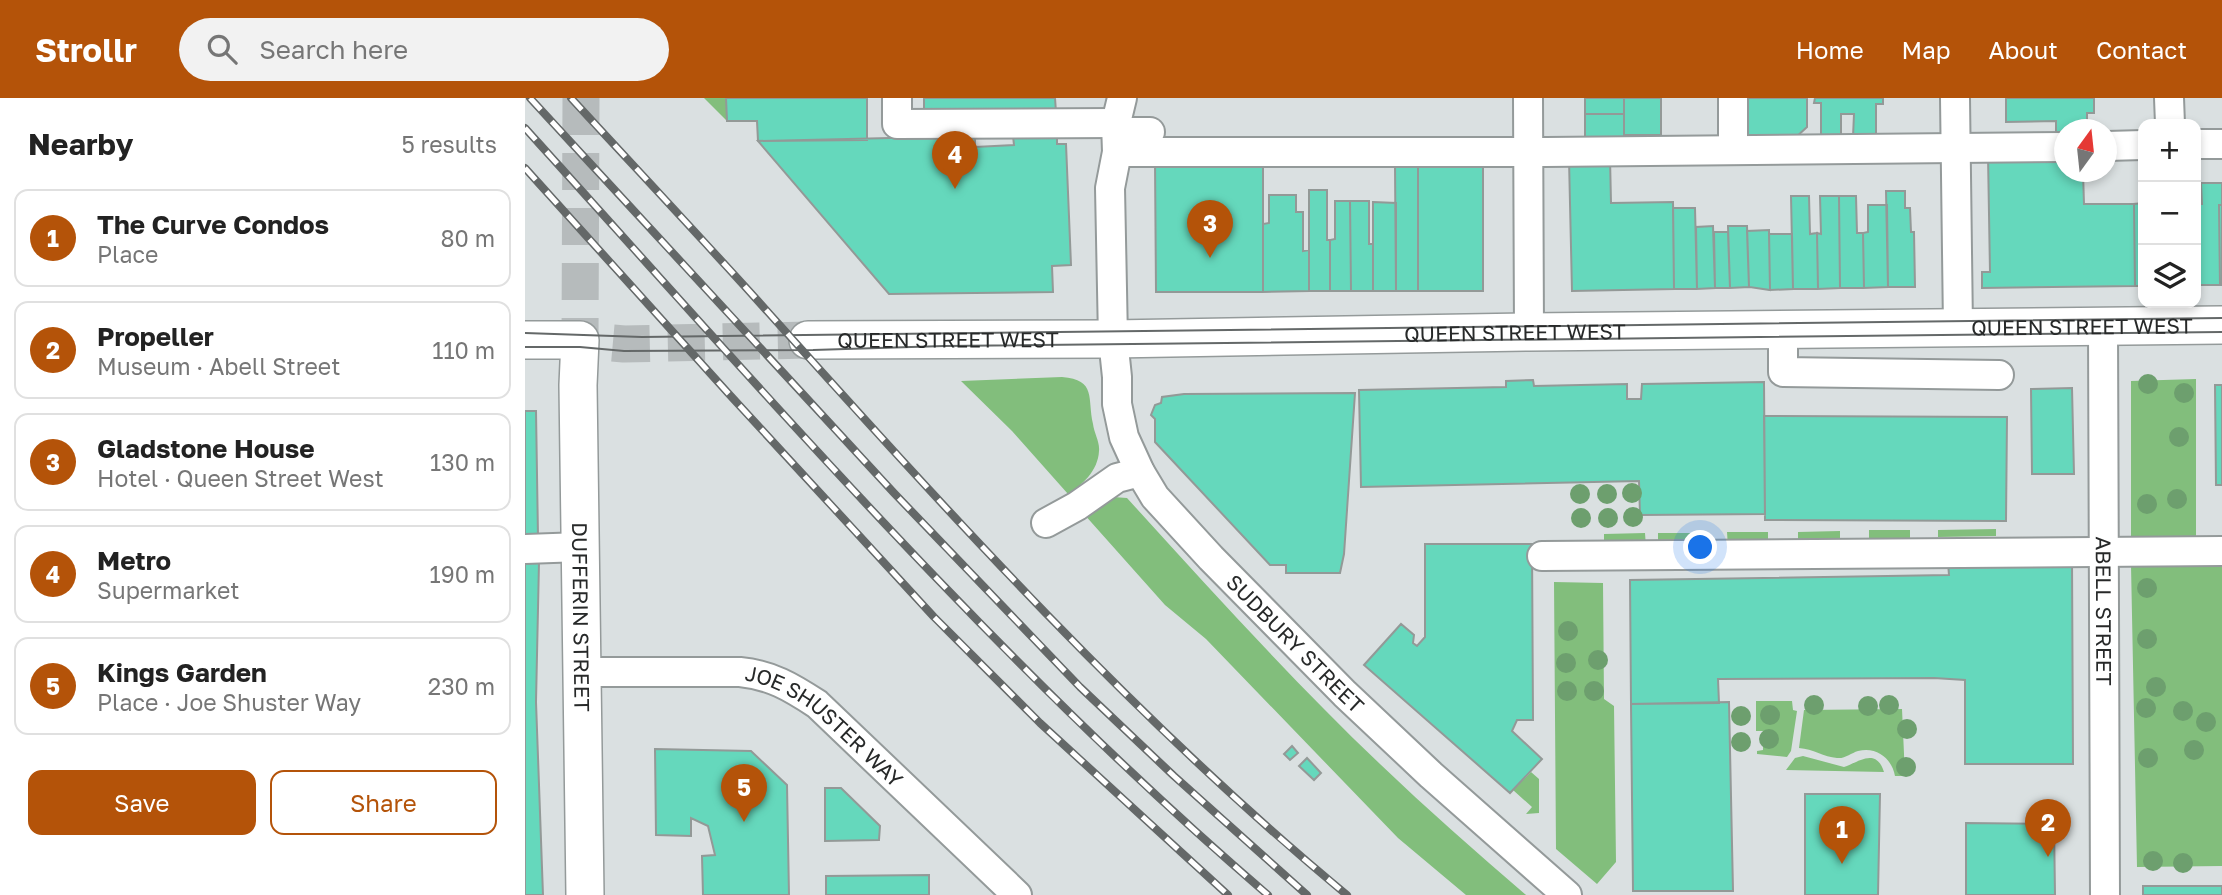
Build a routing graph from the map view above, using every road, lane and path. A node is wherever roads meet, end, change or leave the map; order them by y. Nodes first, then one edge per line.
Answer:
1 (897, 98) edge
2 (1528, 98) edge
3 (1733, 98) edge
4 (1955, 98) edge
5 (2169, 98) edge
6 (2170, 119) edge
7 (1118, 126) edge
8 (1150, 132) dead end
9 (2201, 144) edge
10 (2222, 144) edge
11 (2138, 145) edge
12 (2117, 146) edge
13 (2054, 147) edge
14 (1956, 148) junction
15 (1733, 150) junction
16 (1529, 152) junction
17 (2222, 325) edge
18 (2102, 326) junction
19 (1865, 328) junction
20 (1958, 328) junction
21 (1783, 329) junction
22 (1529, 332) junction
23 (1113, 339) junction
24 (525, 340) edge
25 (808, 340) tunnel mouth
26 (1866, 373) junction
27 (1999, 375) dead end
28 (1140, 472) junction
29 (1046, 523) dead end
30 (581, 547) junction
31 (525, 549) edge
32 (2212, 551) edge
33 (2104, 552) junction
34 (1542, 555) dead end
35 (583, 672) junction
36 (585, 895) edge
37 (1017, 895) edge
38 (1567, 895) edge
39 (2105, 895) edge

1 - 7 street
2 - 16 street
3 - 15 street
4 - 14 street
5 - 6 street
7 - 8 street
7 - 16 street
7 - 23 street, SUDBURY STREET
9 - 10 street
11 - 12 street
13 - 14 street
14 - 15 street
14 - 20 street
15 - 16 street
16 - 22 street
17 - 18 main road, QUEEN STREET WEST
18 - 20 main road, QUEEN STREET WEST
18 - 33 street, ABELL STREET
19 - 20 main road, QUEEN STREET WEST
19 - 21 main road, QUEEN STREET WEST
19 - 26 street
21 - 22 main road, QUEEN STREET WEST
21 - 26 street
22 - 23 main road, QUEEN STREET WEST
23 - 25 main road, QUEEN STREET WEST
23 - 28 street, SUDBURY STREET
24 - 30 main road, DUFFERIN STREET
26 - 27 street
28 - 29 street
28 - 38 street, SUDBURY STREET
30 - 31 street
30 - 35 main road, DUFFERIN STREET
32 - 33 street
33 - 34 street
33 - 39 street, ABELL STREET
35 - 36 main road, DUFFERIN STREET
35 - 37 street, JOE SHUSTER WAY

